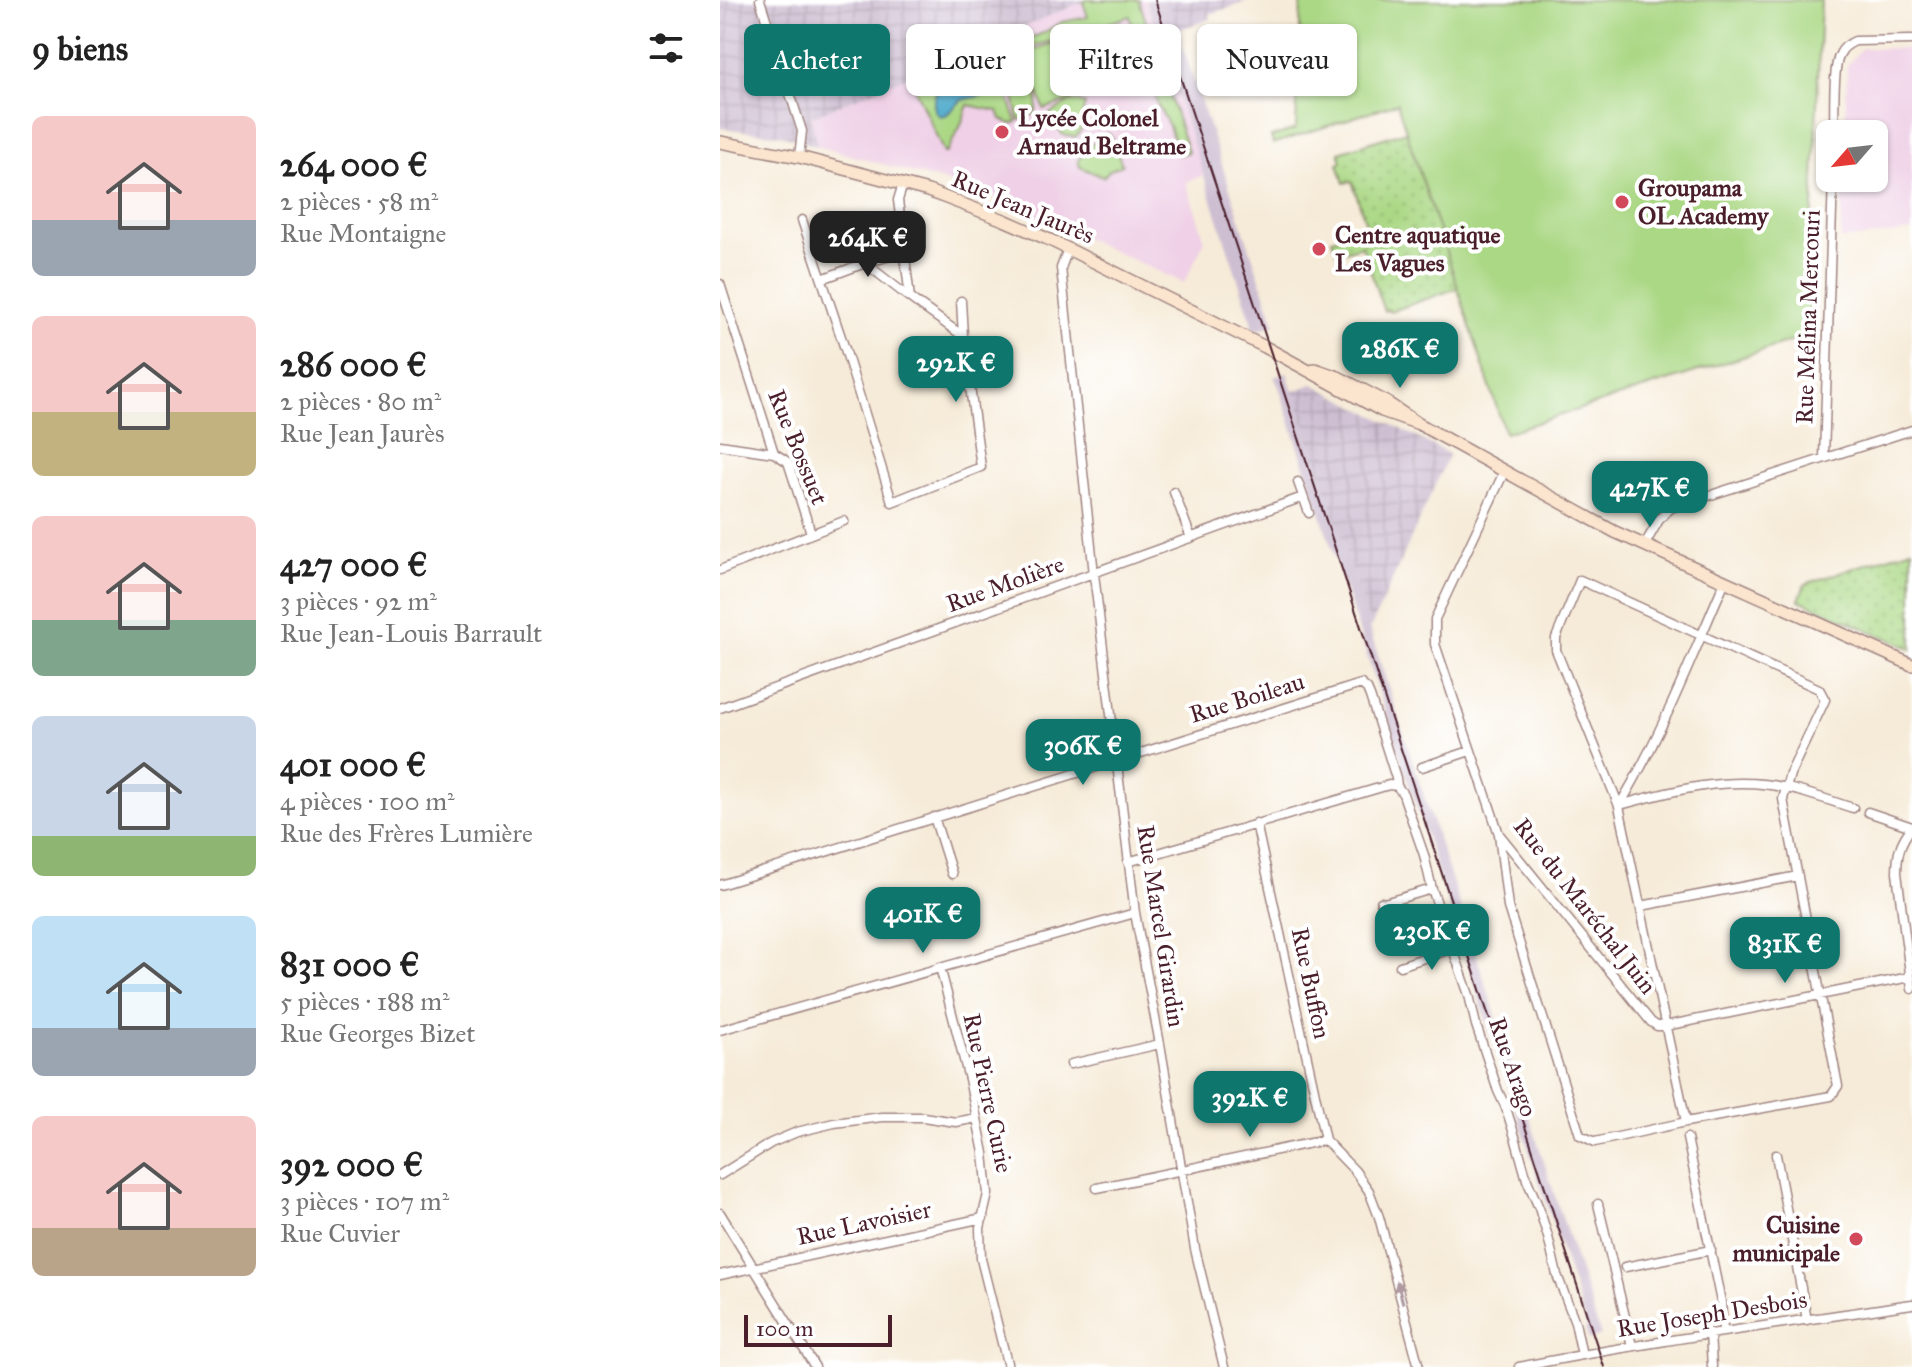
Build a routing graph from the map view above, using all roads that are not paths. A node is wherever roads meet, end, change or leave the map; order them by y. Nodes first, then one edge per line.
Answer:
1 (760, 0) edge
2 (1912, 40) edge
3 (1835, 120) edge
4 (720, 142) edge
5 (799, 157) junction
6 (903, 184) junction
7 (1833, 192) edge
8 (802, 220) dead end
9 (1068, 249) junction
10 (905, 252) junction
11 (865, 263) junction
12 (822, 279) junction
13 (720, 284) edge
14 (910, 298) junction
15 (961, 301) dead end
16 (963, 336) junction
17 (1912, 430) edge
18 (720, 445) edge
19 (774, 453) junction
20 (1824, 458) junction
21 (1505, 470) junction
22 (1298, 482) dead end
23 (1174, 492) dead end
24 (1303, 497) junction
25 (1309, 513) dead end
26 (844, 521) dead end
27 (811, 533) junction
28 (1191, 538) junction
29 (1644, 546) junction
30 (720, 570) edge
31 (1094, 574) junction
32 (1725, 581) junction
33 (1702, 637) junction
34 (1912, 665) edge
35 (720, 708) edge
36 (1470, 751) junction
37 (1116, 760) junction
38 (1422, 767) dead end
39 (1397, 786) junction
40 (1786, 788) junction
41 (1619, 806) junction
42 (1853, 808) dead end
43 (1868, 812) dead end
44 (934, 817) junction
45 (1256, 823) junction
46 (1912, 827) edge
47 (1499, 834) junction
48 (1128, 862) junction
49 (952, 874) dead end
50 (1798, 876) junction
51 (720, 885) edge
52 (1432, 889) junction
53 (1381, 902) dead end
54 (1641, 906) junction
55 (1135, 913) junction
56 (1454, 948) junction
57 (1400, 966) dead end
58 (940, 967) junction
59 (1910, 977) edge
60 (1912, 989) edge
61 (1820, 994) junction
62 (1665, 1026) junction
63 (720, 1030) edge
64 (1160, 1044) junction
65 (1071, 1064) dead end
66 (977, 1118) junction
67 (1686, 1122) junction
68 (1687, 1138) dead end
69 (1325, 1140) junction
70 (1776, 1155) dead end
71 (1181, 1170) junction
72 (720, 1175) edge
73 (1097, 1188) dead end
74 (1598, 1204) dead end
75 (720, 1213) edge
76 (983, 1218) junction
77 (1711, 1250) junction
78 (753, 1267) junction
79 (1625, 1267) dead end
80 (720, 1275) edge
81 (1912, 1304) edge
82 (1807, 1320) junction
83 (1723, 1331) junction
84 (1710, 1333) junction
85 (1632, 1346) junction
86 (1582, 1355) junction
87 (1550, 1364) edge
88 (815, 1367) edge
89 (1008, 1367) edge
90 (1224, 1367) edge
91 (1419, 1367) edge
92 (1519, 1367) edge
93 (1712, 1367) edge

1 - 5 street
2 - 3 street
4 - 5 main road, Rue Jean Jaurès
5 - 6 main road, Rue Jean Jaurès
6 - 9 main road, Rue Jean Jaurès
6 - 10 street
7 - 20 street, Rue Mélina Mercouri
8 - 12 street
9 - 21 main road, Rue Jean Jaurès
9 - 31 street, Rue Marcel Girardin
10 - 11 street
10 - 14 street
11 - 12 street
11 - 14 street
12 - 16 street
13 - 19 street, Rue Bossuet
14 - 16 street
15 - 16 street
17 - 20 street
18 - 19 street
19 - 27 street, Rue Bossuet
20 - 29 street
21 - 29 main road, Rue Jean Jaurès
21 - 36 street, Rue du Maréchal Juin
22 - 24 street
23 - 28 street
24 - 25 street
24 - 28 street, Rue Molière
26 - 27 street
27 - 30 street
28 - 31 street, Rue Molière
29 - 32 main road, Rue Jean Jaurès
31 - 35 street, Rue Molière
31 - 37 street, Rue Marcel Girardin
32 - 33 street
32 - 34 main road, Rue Jean Jaurès
33 - 40 street
33 - 41 street
33 - 41 street
36 - 38 street
36 - 47 street, Rue du Maréchal Juin
37 - 39 street, Rue Boileau
37 - 44 street, Rue Boileau
37 - 48 street, Rue Marcel Girardin
39 - 45 street
39 - 52 street, Rue Arago
40 - 41 street
40 - 42 street
40 - 50 street
41 - 54 street
43 - 46 street
44 - 49 street
44 - 51 street, Rue Boileau
45 - 48 street
45 - 69 street, Rue Buffon
46 - 59 street
47 - 62 street, Rue du Maréchal Juin
47 - 67 street
48 - 55 street, Rue Marcel Girardin
50 - 54 street
50 - 61 street
52 - 53 street
52 - 56 street, Rue Arago
54 - 62 street
55 - 58 street
55 - 64 street, Rue Marcel Girardin
56 - 57 street
56 - 86 street, Rue Arago
58 - 63 street
58 - 66 street, Rue Pierre Curie
59 - 60 street
59 - 61 street
61 - 62 street
61 - 67 street
62 - 67 street
64 - 65 street
64 - 71 street, Rue Marcel Girardin
66 - 72 street
66 - 76 street, Rue Pierre Curie
68 - 77 street
69 - 71 street
91 -> 69 street
70 - 82 street
71 - 73 street
71 - 90 street, Rue Marcel Girardin
74 - 85 street
75 - 78 street
76 - 78 street, Rue Lavoisier
76 - 89 street, Rue Pierre Curie
77 - 79 street
77 - 83 street
78 - 80 street, Rue Lavoisier
78 - 88 street
81 - 82 street, Rue Joseph Desbois
82 - 83 street, Rue Joseph Desbois
83 - 84 street, Rue Joseph Desbois
84 - 85 street, Rue Joseph Desbois
84 - 93 street
85 - 86 street, Rue Joseph Desbois
86 - 87 street, Rue Joseph Desbois
87 - 92 street, Rue Joseph Desbois

